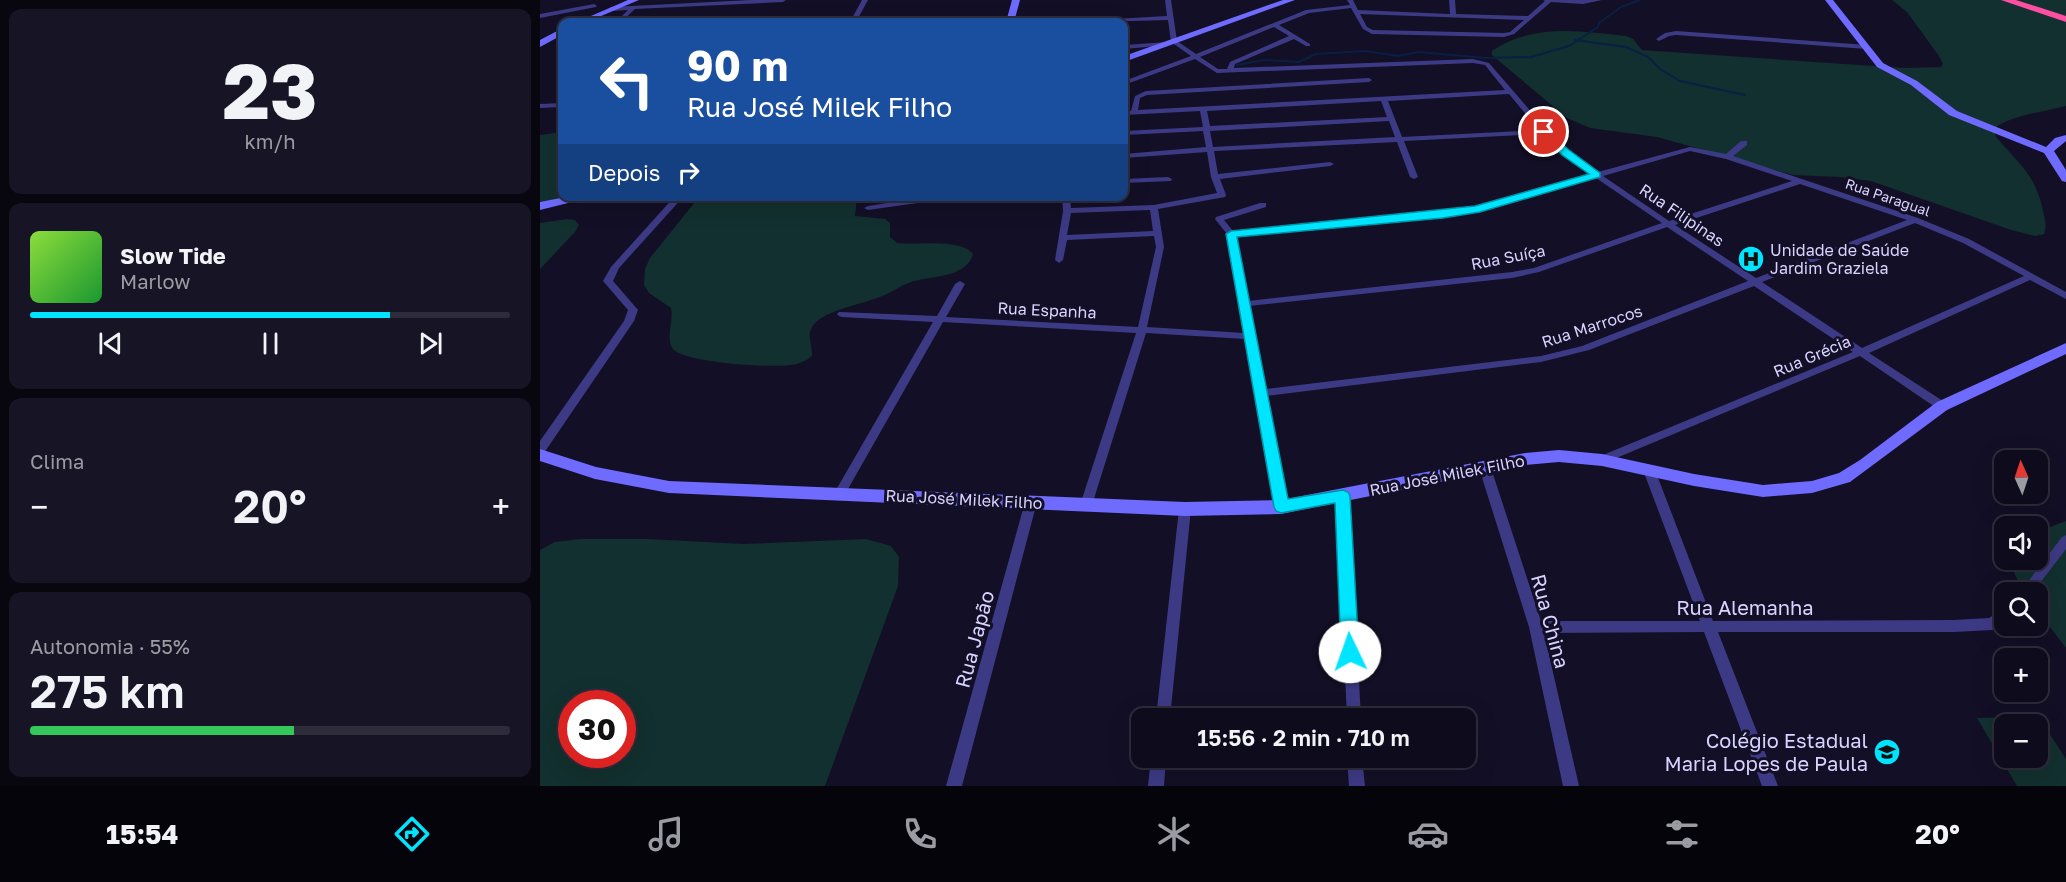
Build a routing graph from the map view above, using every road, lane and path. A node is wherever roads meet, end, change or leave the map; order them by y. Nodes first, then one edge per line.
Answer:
1 (599, 0) edge
2 (783, 0) edge
3 (865, 0) edge
4 (1016, 0) edge
5 (1168, 0) edge
6 (1291, 0) edge
7 (1452, 0) edge
8 (1548, 0) edge
9 (1599, 0) edge
10 (1829, 0) edge
11 (2006, 0) edge
12 (634, 4) edge
13 (1353, 6) edge
14 (595, 11) junction
15 (1453, 15) junction
16 (540, 16) edge
17 (586, 18) edge
18 (622, 18) edge
19 (854, 18) edge
20 (1011, 18) edge
21 (1170, 18) junction
22 (1530, 18) junction
23 (2066, 19) edge
24 (1128, 20) edge
25 (1274, 24) junction
26 (558, 34) edge
27 (1295, 36) junction
28 (1659, 39) dead end
29 (1171, 43) junction
30 (540, 44) edge
31 (1308, 45) dead end
32 (1128, 47) edge
33 (1867, 47) junction
34 (1195, 57) junction
35 (1128, 58) edge
36 (1230, 71) junction
37 (1369, 80) dead end
38 (1128, 82) edge
39 (1235, 88) junction
40 (1511, 92) junction
41 (1384, 99) junction
42 (558, 105) edge
43 (540, 106) edge
44 (1238, 106) junction
45 (1203, 109) junction
46 (1134, 112) junction
47 (1128, 113) edge
48 (1391, 120) junction
49 (1206, 129) junction
50 (1544, 132) junction
51 (1128, 133) edge
52 (2066, 138) edge
53 (1399, 140) junction
54 (1744, 143) dead end
55 (1210, 149) junction
56 (2048, 151) junction
57 (1128, 156) edge
58 (1728, 157) junction
59 (1330, 164) dead end
60 (1597, 175) junction
61 (1215, 177) junction
62 (1414, 177) dead end
63 (2066, 178) edge
64 (1168, 179) dead end
65 (1128, 181) edge
66 (1801, 181) junction
67 (566, 201) edge
68 (675, 201) edge
69 (901, 201) edge
70 (1066, 201) edge
71 (1263, 205) dead end
72 (540, 206) edge
73 (1154, 207) junction
74 (868, 208) dead end
75 (1067, 211) junction
76 (1915, 220) junction
77 (1668, 224) junction
78 (1159, 233) junction
79 (1231, 234) junction
80 (1062, 238) junction
81 (1059, 260) dead end
82 (2032, 276) junction
83 (1756, 282) junction
84 (960, 285) dead end
85 (2066, 296) edge
86 (1244, 304) junction
87 (842, 314) dead end
88 (941, 319) junction
89 (1142, 330) junction
90 (1250, 336) junction
91 (2066, 348) edge
92 (1862, 352) junction
93 (1261, 393) junction
94 (1942, 406) junction
95 (540, 450) edge
96 (540, 455) edge
97 (1602, 460) junction
98 (1485, 468) junction
99 (1649, 470) junction
100 (840, 493) junction
101 (1343, 496) junction
102 (1032, 502) junction
103 (1086, 505) junction
104 (1281, 507) junction
105 (1185, 509) junction
106 (2066, 540) edge
107 (2034, 582) edge
108 (1994, 622) edge
109 (1536, 627) junction
110 (1710, 627) junction
111 (1164, 708) edge
112 (1354, 708) edge
113 (1158, 768) edge
114 (1356, 768) edge
115 (954, 786) edge
116 (1156, 786) edge
117 (1357, 786) edge
118 (1571, 786) edge
119 (1770, 786) edge

1 - 14 street
2 - 12 street
3 - 19 street
4 - 20 main road
5 - 21 street
6 - 29 main road
7 - 15 street
8 - 9 street
8 - 22 street
10 - 33 main road
11 - 23 highway
12 - 14 main road
12 - 18 street
13 - 15 street
13 - 22 street
13 - 25 street
14 - 16 street
14 - 17 main road
15 - 22 street
21 - 24 street
21 - 29 street
25 - 27 street
25 - 34 street
26 - 30 main road
27 - 31 street
27 - 36 street
28 - 33 street
29 - 32 street
29 - 34 street
29 - 35 main road
33 - 56 main road
34 - 36 street
34 - 38 street
36 - 39 street
36 - 40 street, Rua Filipinas
37 - 39 street
39 - 44 street
39 - 46 street
40 - 41 street
40 - 50 street, Rua Filipinas
41 - 44 street
41 - 48 street
42 - 43 street
44 - 45 street
45 - 46 street
45 - 49 street
46 - 47 street
48 - 49 street
48 - 53 street
49 - 51 street
49 - 55 street
50 - 53 street
50 - 60 street, Rua Filipinas
52 - 56 main road
53 - 55 street
53 - 62 street
54 - 58 street
55 - 57 street
55 - 61 street
56 - 63 main road
58 - 60 street, Rua Paragual
58 - 66 street, Rua Paragual
59 - 61 street
60 - 77 street, Rua Filipinas
60 - 79 street
61 - 73 street
64 - 65 street
66 - 76 street, Rua Paragual
66 - 77 street, Rua Suíça
67 - 72 main road
68 - 95 street
69 - 74 street
70 - 75 street
71 - 79 street
73 - 75 street
73 - 78 street
75 - 80 street
76 - 82 street, Rua Paragual
76 - 83 street, Rua Marrocos
77 - 83 street, Rua Filipinas
77 - 86 street, Rua Suíça
78 - 80 street
78 - 89 street
79 - 86 street
80 - 81 street
82 - 85 street, Rua Paragual
82 - 92 street, Rua Grécia
83 - 92 street, Rua Filipinas
83 - 93 street, Rua Marrocos
84 - 88 street
86 - 90 street
87 - 88 street, Rua Espanha
88 - 89 street, Rua Espanha
88 - 100 street
89 - 90 street, Rua Espanha
89 - 103 street
90 - 93 street
91 - 94 main road, Rua José Milek Filho
92 - 94 street, Rua Filipinas
92 - 97 street, Rua Grécia
93 - 104 street
94 - 99 main road, Rua José Milek Filho
96 - 100 main road, Rua José Milek Filho
97 - 98 main road, Rua José Milek Filho
97 - 99 main road, Rua José Milek Filho
98 - 101 main road, Rua José Milek Filho
98 - 109 street, Rua China
99 - 110 street
100 - 102 main road, Rua José Milek Filho
101 - 104 main road, Rua José Milek Filho
101 - 112 street
102 - 103 main road, Rua José Milek Filho
102 - 115 street, Rua Japão
103 - 105 main road, Rua José Milek Filho
104 - 105 main road, Rua José Milek Filho
105 - 111 street
106 - 107 street
108 - 110 street, Rua Alemanha
109 - 110 street, Rua Alemanha
109 - 118 street, Rua China
110 - 119 street
113 - 116 street
114 - 117 street

